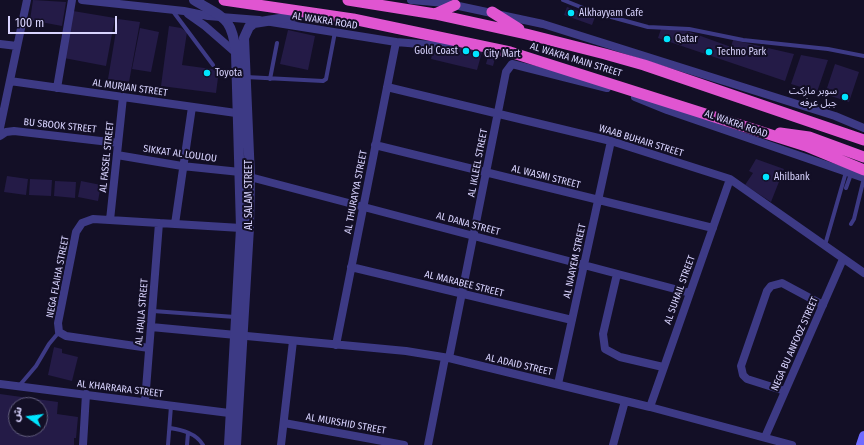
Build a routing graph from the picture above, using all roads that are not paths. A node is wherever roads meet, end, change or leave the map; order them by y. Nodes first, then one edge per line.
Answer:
1 (27, 0) edge
2 (72, 0) edge
3 (82, 0) edge
4 (194, 0) edge
5 (224, 0) edge
6 (348, 0) edge
7 (411, 0) edge
8 (563, 0) edge
9 (455, 5) junction
10 (172, 10) junction
11 (184, 11) junction
12 (492, 12) junction
13 (435, 14) junction
14 (328, 15) junction
15 (222, 17) junction
16 (260, 20) junction
17 (335, 32) junction
18 (526, 34) junction
19 (464, 41) junction
20 (396, 42) junction
21 (277, 43) dead end
22 (0, 44) edge
23 (17, 46) junction
24 (236, 52) junction
25 (864, 56) edge
26 (547, 64) junction
27 (214, 66) dead end
28 (556, 74) junction
29 (246, 77) junction
30 (270, 79) junction
31 (10, 81) junction
32 (387, 87) junction
33 (602, 87) joint
34 (57, 88) junction
35 (4, 93) edge
36 (123, 97) junction
37 (192, 107) junction
38 (243, 114) junction
39 (498, 114) junction
40 (0, 128) edge
41 (864, 128) edge
42 (766, 134) junction
43 (0, 136) edge
44 (864, 140) edge
45 (611, 141) junction
46 (118, 143) junction
47 (375, 145) junction
48 (117, 155) junction
49 (864, 157) edge
50 (182, 166) junction
51 (864, 170) edge
52 (486, 173) junction
53 (848, 173) junction
54 (243, 175) junction
55 (864, 178) edge
56 (730, 180) junction
57 (846, 188) dead end
58 (598, 200) junction
59 (363, 207) junction
60 (110, 220) junction
61 (159, 223) junction
62 (175, 224) junction
63 (851, 224) dead end
64 (242, 228) junction
65 (713, 228) junction
66 (473, 236) junction
67 (825, 246) junction
68 (843, 259) junction
69 (584, 265) junction
70 (351, 267) junction
71 (864, 273) edge
72 (617, 274) junction
73 (690, 293) junction
74 (462, 294) junction
75 (823, 305) junction
76 (152, 311) junction
77 (237, 317) junction
78 (572, 320) junction
79 (151, 327) junction
80 (59, 332) junction
81 (240, 336) junction
82 (293, 341) junction
83 (336, 345) junction
84 (150, 348) junction
85 (447, 358) junction
86 (663, 367) junction
87 (0, 384) edge
88 (558, 384) junction
89 (18, 386) junction
90 (785, 391) junction
91 (86, 394) junction
92 (625, 401) junction
93 (145, 402) junction
94 (171, 405) junction
95 (650, 407) junction
96 (234, 413) junction
97 (284, 423) junction
98 (170, 428) junction
99 (188, 433) junction
100 (864, 436) edge
101 (765, 437) junction
102 (83, 445) edge
103 (168, 445) edge
104 (187, 445) edge
105 (203, 445) edge
106 (229, 445) edge
107 (236, 445) edge
108 (281, 445) edge
109 (404, 445) edge
110 (428, 445) edge
111 (613, 445) edge
112 (792, 445) edge
113 (861, 445) edge

1 - 23 street
2 - 34 street
3 - 10 street
4 - 15 street, AL SALAM STREET
5 - 14 highway, AL WAKRA MAIN STREET
6 - 13 highway, AL WAKRA MAIN STREET
7 - 9 street
8 - 25 lane
9 - 12 street
9 - 13 highway
10 - 11 street
10 - 27 lane
11 - 15 street, AL WAKRA ROAD
11 - 24 street
12 - 18 highway
12 - 41 street
13 - 18 highway, AL WAKRA MAIN STREET
14 - 16 street
14 - 19 highway, AL WAKRA MAIN STREET
15 - 16 street, AL WAKRA ROAD
15 - 24 street, AL SALAM STREET
16 - 17 street, AL WAKRA ROAD
16 - 29 street, AL SALAM STREET
17 - 20 street, AL WAKRA ROAD
17 - 30 lane
18 - 44 highway, AL WAKRA MAIN STREET
19 - 20 street, AL WAKRA ROAD
19 - 26 highway, AL WAKRA MAIN STREET
20 - 32 street, AL THURAYYA STREET
21 - 30 lane
22 - 23 street
23 - 31 street
24 - 38 street, AL SALAM STREET
26 - 28 highway
26 - 42 highway, AL WAKRA MAIN STREET
28 - 33 street, AL IKLEEL STREET
28 - 39 street, AL IKLEEL STREET
29 - 30 lane
29 - 38 street, AL SALAM STREET
31 - 34 street, AL MURJAN STREET
31 - 35 street
32 - 39 street, WAAB BUHAIR STREET
32 - 47 street, AL THURAYYA STREET
33 - 53 street, AL WAKRA ROAD
34 - 36 street, AL MURJAN STREET
35 - 40 street
36 - 37 street, AL MURJAN STREET
36 - 46 street, AL FASSEL STREET
37 - 38 street, AL MURJAN STREET
37 - 50 street
38 - 54 street, AL SALAM STREET
39 - 45 street, WAAB BUHAIR STREET
39 - 52 street, AL IKLEEL STREET
42 - 49 highway
42 - 51 highway, AL WAKRA MAIN STREET
43 - 46 street, BU SBOOK STREET
45 - 56 street, WAAB BUHAIR STREET
45 - 58 street, AL NAAYEM STREET
46 - 48 street, AL FASSEL STREET
47 - 52 street, AL WASMI STREET
47 - 59 street, AL THURAYYA STREET
48 - 50 street, SIKKAT AL LOULOU
48 - 60 street, AL FASSEL STREET
50 - 54 street, SIKKAT AL LOULOU
50 - 62 street
52 - 58 street, AL WASMI STREET
52 - 66 street, AL IKLEEL STREET
53 - 55 street, AL WAKRA ROAD
53 - 57 lane
53 - 67 lane
54 - 59 street, AL DANA STREET
54 - 64 street, AL SALAM STREET
54 - 81 street, AL SALAM STREET
55 - 63 lane
56 - 65 street, AL SUHAIL STREET
56 - 67 street, WAAB BUHAIR STREET
58 - 65 street, AL WASMI STREET
58 - 69 street, AL NAAYEM STREET
59 - 66 street, AL DANA STREET
59 - 70 street, AL THURAYYA STREET
60 - 61 street, NEGA FLAIHA STREET
60 - 80 street, NEGA FLAIHA STREET
61 - 62 street, NEGA FLAIHA STREET
61 - 76 street, AL HAJLA STREET
62 - 64 street, NEGA FLAIHA STREET
64 - 77 street, AL SALAM STREET
65 - 73 street, AL SUHAIL STREET
66 - 69 street, AL DANA STREET
66 - 74 street, AL IKLEEL STREET
67 - 68 street, WAAB BUHAIR STREET
68 - 71 street, WAAB BUHAIR STREET
68 - 75 street, NEGA BU ANFOOZ STREET
69 - 72 street, AL DANA STREET
69 - 78 street, AL NAAYEM STREET
70 - 74 street, AL MARABEE STREET
70 - 83 street, AL THURAYYA STREET
72 - 73 street, AL DANA STREET
72 - 86 street
73 - 86 street, AL SUHAIL STREET
74 - 78 street, AL MARABEE STREET
74 - 85 street, AL IKLEEL STREET
75 - 90 street, NEGA BU ANFOOZ STREET
75 - 90 street
76 - 77 lane
76 - 79 street, AL HAJLA STREET
77 - 81 street, AL SALAM STREET
78 - 88 street, AL NAAYEM STREET
79 - 81 street, AL ADAID STREET
79 - 84 street, AL HAJLA STREET
80 - 84 street, NEGA FLAIHA STREET
80 - 89 lane
81 - 82 street, AL ADAID STREET
81 - 96 street, AL SALAM STREET
82 - 83 street, AL ADAID STREET
82 - 97 street
83 - 85 street, AL ADAID STREET
84 - 93 street, AL HAJLA STREET
85 - 88 street, AL ADAID STREET
85 - 110 street
86 - 95 street, AL SUHAIL STREET
87 - 89 street, AL KHARRARA STREET
88 - 92 street, AL ADAID STREET
89 - 91 street, AL KHARRARA STREET
90 - 101 street, NEGA BU ANFOOZ STREET
91 - 93 street, AL KHARRARA STREET
91 - 102 street
92 - 95 street, AL ADAID STREET
92 - 111 street
93 - 94 street, AL KHARRARA STREET
94 - 96 street, AL KHARRARA STREET
94 - 98 lane
95 - 101 street, AL ADAID STREET
96 - 106 street, AL SALAM STREET
96 - 107 street, AL SALAM STREET
97 - 108 street
97 - 109 street, AL MURSHID STREET
98 - 99 lane
98 - 103 lane
99 - 104 lane
99 - 105 lane
100 - 113 main road
101 - 112 street, AL ADAID STREET

